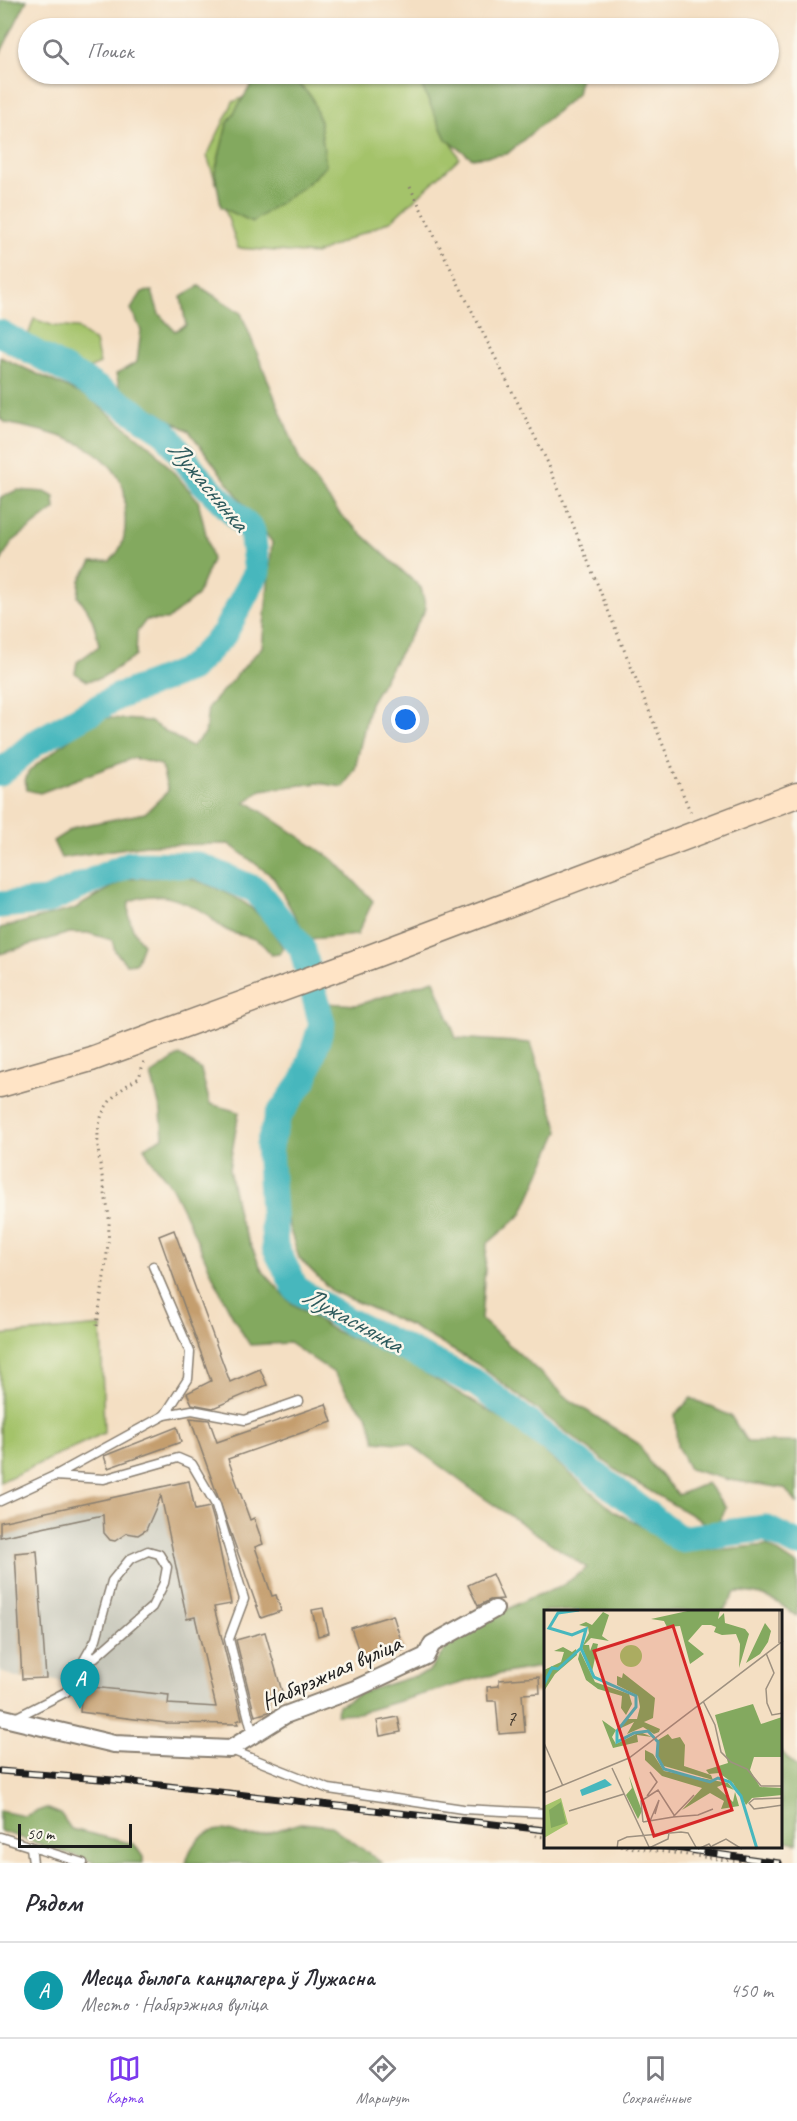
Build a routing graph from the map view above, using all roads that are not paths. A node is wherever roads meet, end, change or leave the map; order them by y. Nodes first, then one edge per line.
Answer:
1 (797, 795) edge
2 (0, 1085) edge
3 (153, 1266) dead end
4 (299, 1401) dead end
5 (165, 1415) junction
6 (54, 1476) junction
7 (0, 1501) edge
8 (495, 1609) dead end
9 (77, 1672) junction
10 (6, 1718) edge
11 (253, 1735) junction
12 (230, 1749) junction
13 (544, 1813) edge
14 (0, 1837) edge
15 (31, 1847) junction
16 (33, 1863) edge
17 (83, 1863) edge

1 - 2 main road
3 - 5 lane
4 - 5 lane
5 - 6 lane
6 - 7 lane
6 - 11 lane
8 - 11 street, Набярэжная вуліца
9 - 9 lane
9 - 10 lane
10 - 12 street
11 - 12 street, Набярэжная вуліца
12 - 13 lane
14 - 15 lane
15 - 16 lane
15 - 17 lane

